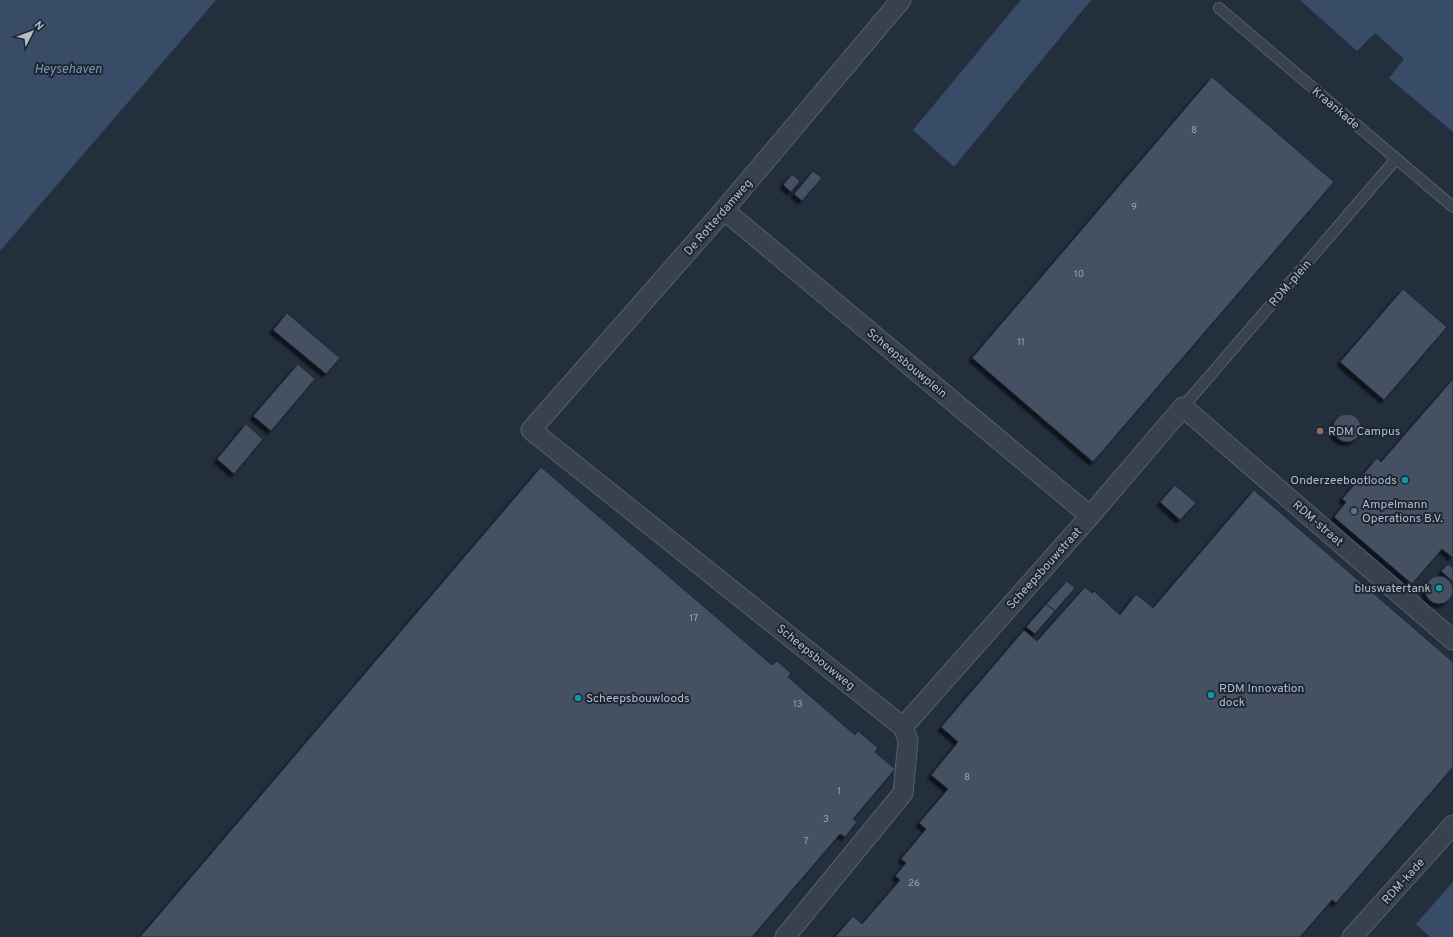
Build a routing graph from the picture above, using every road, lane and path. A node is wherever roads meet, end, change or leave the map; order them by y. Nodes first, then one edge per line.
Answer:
1 (901, 0) edge
2 (1220, 8) dead end
3 (1396, 159) junction
4 (1453, 207) edge
5 (724, 210) junction
6 (1183, 407) junction
7 (531, 430) joint
8 (1090, 516) junction
9 (1453, 640) edge
10 (903, 727) junction
11 (1453, 825) edge
12 (784, 937) edge
13 (1352, 937) edge

1 - 5 street, De Rotterdamweg
2 - 3 lane, Kraankade
3 - 4 lane, Kraankade
3 - 6 lane, RDM-plein
5 - 7 street, De Rotterdamweg
5 - 8 street, Scheepsbouwplein
6 - 8 street, Scheepsbouwstraat
6 - 9 street, RDM-straat
7 - 10 street, Scheepsbouwweg
8 - 10 street, Scheepsbouwstraat
10 - 12 street
11 - 13 street, RDM-kade

